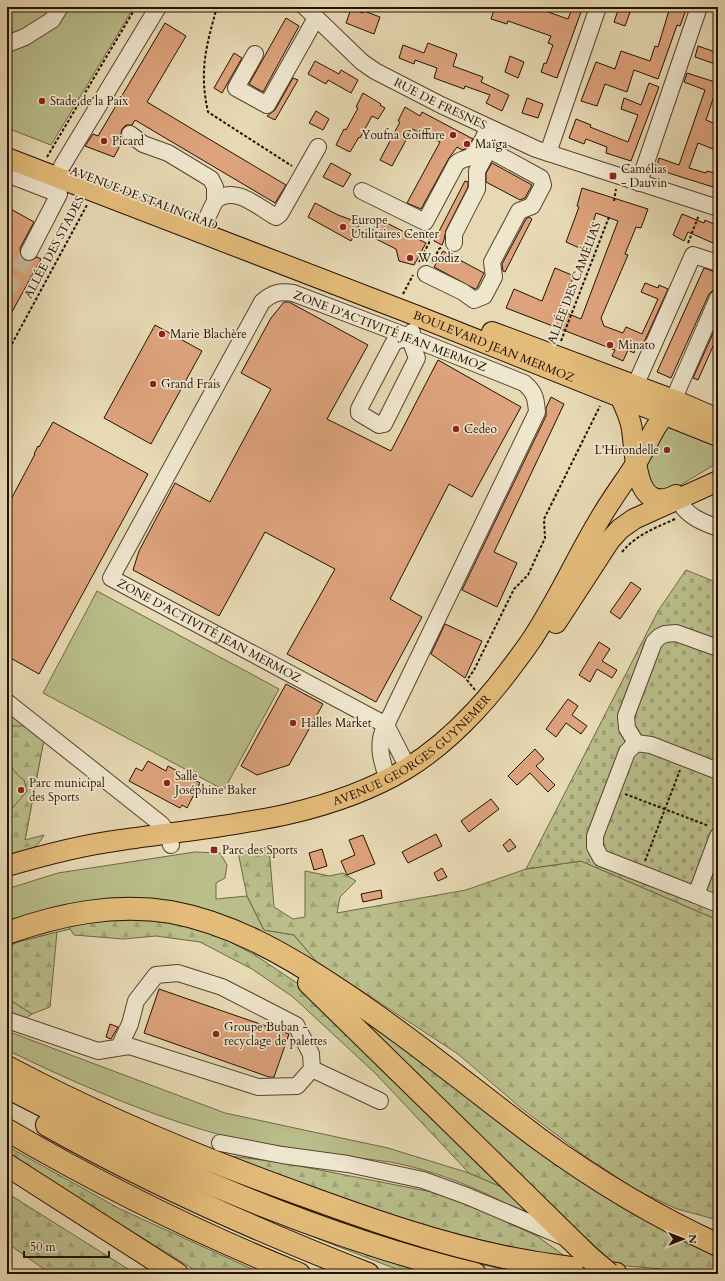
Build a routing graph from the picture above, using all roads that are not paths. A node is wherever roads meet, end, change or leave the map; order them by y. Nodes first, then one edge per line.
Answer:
1 (60, 7) edge
2 (158, 7) edge
3 (598, 7) edge
4 (699, 7) edge
5 (312, 12) edge
6 (7, 44) edge
7 (255, 54) dead end
8 (493, 130) junction
9 (130, 134) dead end
10 (7, 145) edge
11 (318, 147) dead end
12 (488, 149) junction
13 (548, 153) junction
14 (7, 158) edge
15 (54, 163) junction
16 (7, 174) edge
17 (639, 183) junction
18 (362, 190) dead end
19 (214, 201) junction
20 (711, 205) edge
21 (206, 222) junction
22 (454, 240) road end
23 (29, 252) tunnel mouth
24 (275, 255) junction
25 (718, 263) edge
26 (419, 271) road end
27 (718, 298) edge
28 (420, 317) junction
29 (409, 337) junction
30 (621, 392) junction
31 (670, 408) junction
32 (718, 419) edge
33 (718, 436) edge
34 (636, 463) junction
35 (718, 468) edge
36 (691, 495) edge
37 (718, 528) edge
38 (718, 648) edge
39 (7, 702) edge
40 (386, 725) junction
41 (636, 743) junction
42 (408, 768) junction
43 (428, 769) junction
44 (718, 771) edge
45 (388, 779) junction
46 (332, 816) junction
47 (715, 832) edge
48 (170, 839) junction
49 (7, 866) edge
50 (7, 879) edge
51 (696, 895) junction
52 (718, 904) edge
53 (218, 926) junction
54 (7, 933) edge
55 (7, 1020) edge
56 (119, 1047) junction
57 (7, 1067) edge
58 (312, 1070) junction
59 (7, 1087) edge
60 (380, 1100) dead end
61 (7, 1101) edge
62 (7, 1130) edge
63 (220, 1143) dead end
64 (7, 1165) edge
65 (572, 1241) junction
66 (718, 1245) edge
67 (177, 1274) edge
68 (299, 1274) edge
69 (368, 1274) edge
70 (475, 1274) edge
71 (609, 1274) edge
72 (617, 1274) edge

1 - 6 street
2 - 15 street
3 - 13 street
4 - 17 street
5 - 7 street
5 - 8 street, RUE DE FRESNES
8 - 12 street
8 - 13 street, RUE DE FRESNES
8 - 18 street
9 - 19 street
10 - 15 main road, AVENUE DE STALINGRAD
11 - 19 street
12 - 22 street
12 - 26 street
13 - 17 street, RUE DE FRESNES
14 - 24 main road, AVENUE DE STALINGRAD
15 - 21 main road, AVENUE DE STALINGRAD
16 - 23 street
17 - 20 street, RUE DE FRESNES
19 - 21 street
21 - 24 main road, AVENUE DE STALINGRAD
24 - 28 main road, BOULEVARD JEAN MERMOZ
24 - 30 main road, BOULEVARD JEAN MERMOZ
25 - 30 street
27 - 31 street
28 - 29 street
28 - 30 main road, BOULEVARD JEAN MERMOZ
29 - 29 street
29 - 40 street, ZONE D'ACTIVITÉ JEAN MERMOZ
29 - 40 street, ZONE D'ACTIVITÉ JEAN MERMOZ
30 - 31 main road, BOULEVARD JEAN MERMOZ
30 - 34 main road
31 - 32 main road
31 - 33 main road, BOULEVARD JEAN MERMOZ
31 - 34 main road, AVENUE GEORGES GUYNEMER
34 - 36 main road
34 - 42 main road, AVENUE GEORGES GUYNEMER
35 - 36 main road, AVENUE GEORGES GUYNEMER
36 - 37 street
36 - 43 main road, AVENUE GEORGES GUYNEMER
38 - 41 street
39 - 48 street
40 - 42 street
40 - 45 street, ZONE D'ACTIVITÉ JEAN MERMOZ
41 - 44 street
41 - 51 street
42 - 43 main road
42 - 45 main road, AVENUE GEORGES GUYNEMER
43 - 46 main road, AVENUE GEORGES GUYNEMER
45 - 46 main road
45 - 48 main road, AVENUE GEORGES GUYNEMER
46 - 48 main road
47 - 51 street
48 - 49 main road, AVENUE GEORGES GUYNEMER
48 - 50 main road, AVENUE GEORGES GUYNEMER
51 - 52 street
53 - 54 highway
53 - 65 highway
53 - 66 highway
55 - 56 street
56 - 58 street
56 - 58 street
57 - 72 highway
58 - 60 street
59 - 70 highway
61 - 69 highway
62 - 68 highway
63 - 65 street
64 - 67 highway
65 - 71 highway, bridge

